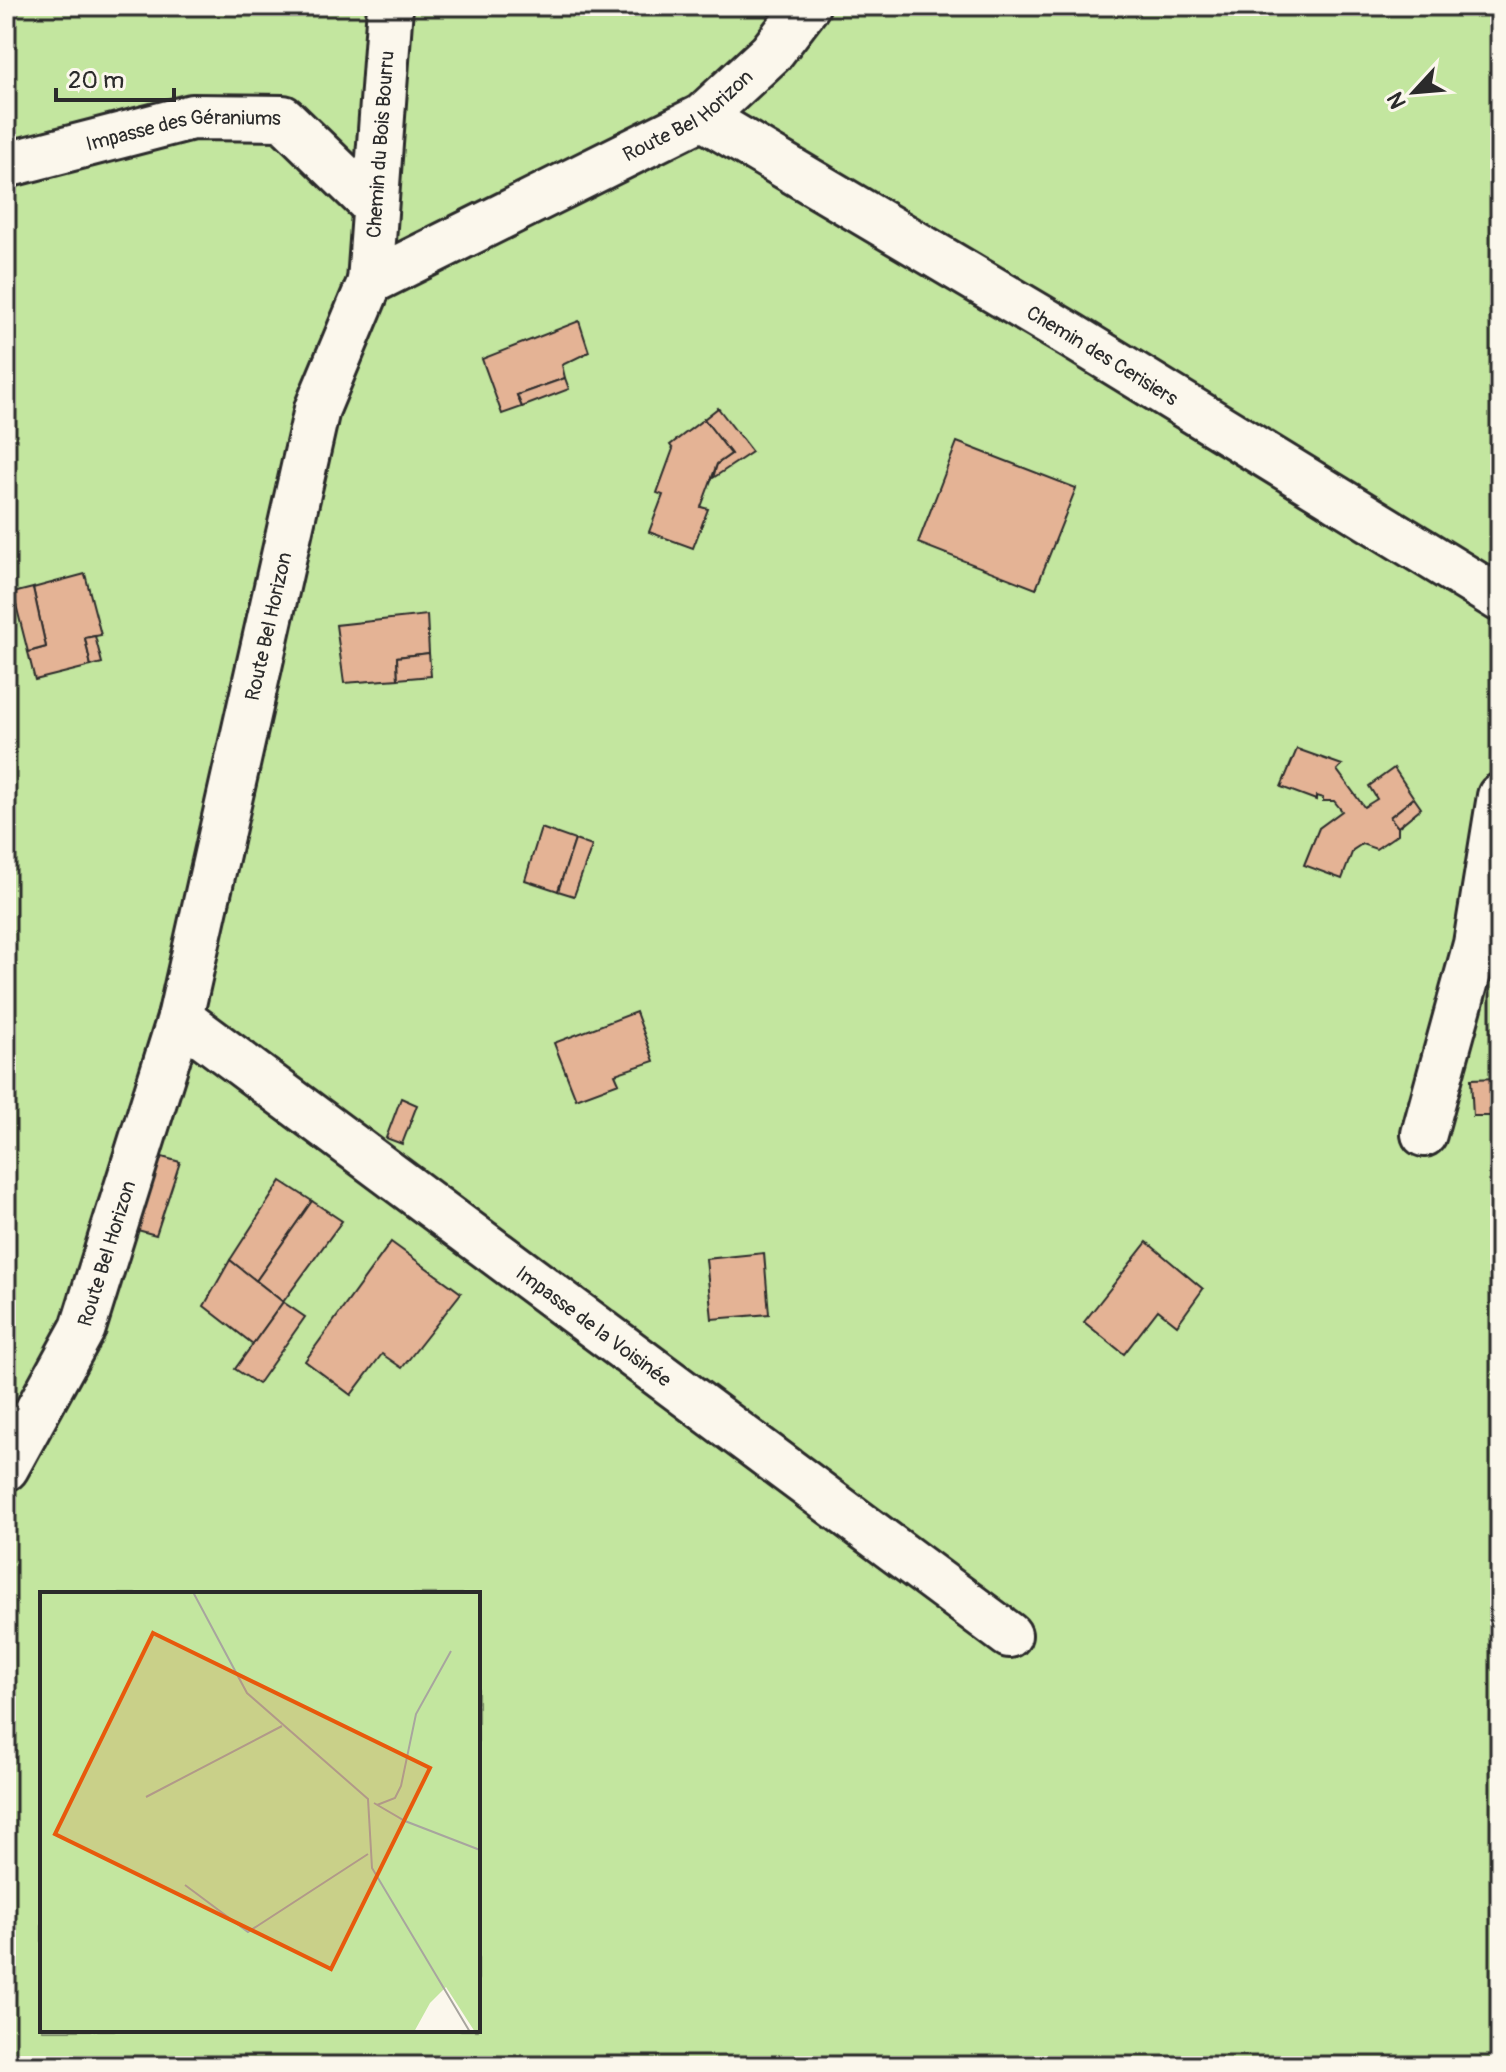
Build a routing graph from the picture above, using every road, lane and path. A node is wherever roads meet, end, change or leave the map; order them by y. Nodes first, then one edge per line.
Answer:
1 (390, 6) edge
2 (807, 6) edge
3 (702, 117) junction
4 (6, 165) edge
5 (375, 207) junction
6 (370, 282) junction
7 (1500, 599) edge
8 (1500, 796) edge
9 (180, 1018) junction
10 (1424, 1134) dead end
11 (6, 1468) edge
12 (1009, 1635) dead end

1 - 5 street, Chemin du Bois Bourru
2 - 3 street, Route Bel Horizon
3 - 6 street, Route Bel Horizon
3 - 7 street, Chemin des Cerisiers
4 - 5 street, Impasse des Géraniums
5 - 6 street, Chemin du Bois Bourru
6 - 9 street, Route Bel Horizon
8 - 10 street
9 - 11 street, Route Bel Horizon
9 - 12 street, Impasse de la Voisinée

